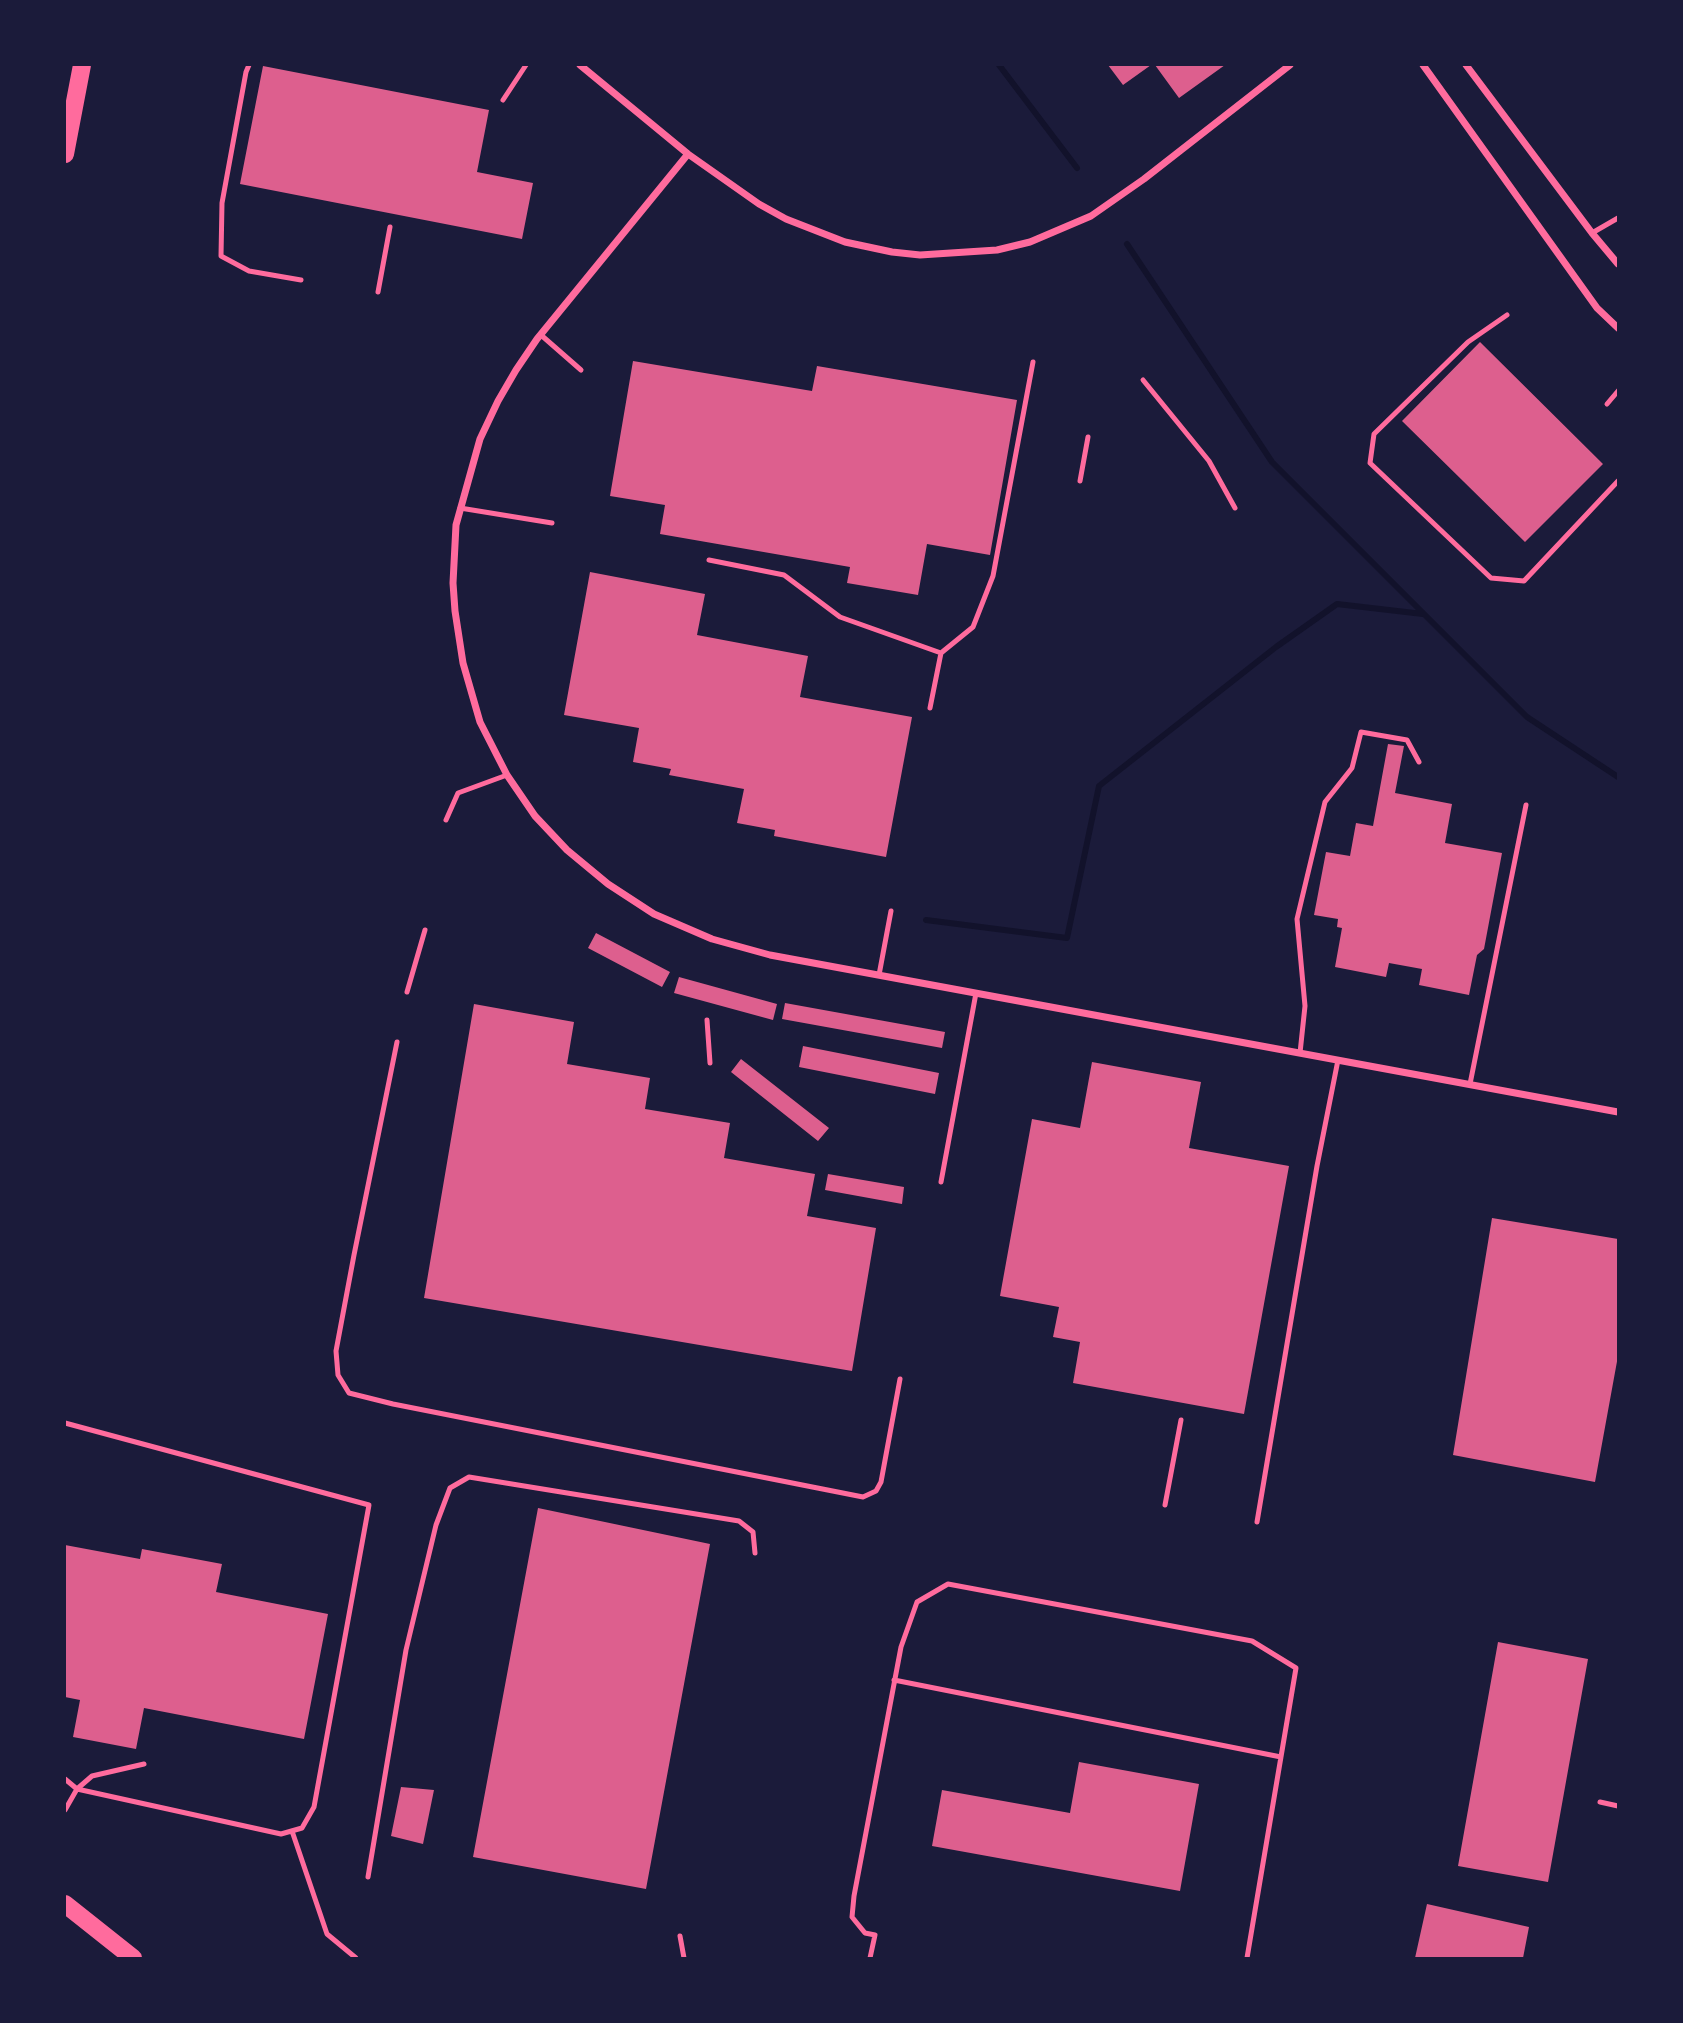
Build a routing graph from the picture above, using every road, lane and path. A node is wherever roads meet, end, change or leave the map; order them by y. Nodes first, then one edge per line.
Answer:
1 (82, 65) edge
2 (249, 65) edge
3 (526, 65) edge
4 (580, 65) edge
5 (1290, 65) edge
6 (1423, 65) edge
7 (1466, 65) edge
8 (503, 100) dead end
9 (65, 154) edge
10 (688, 154) junction
11 (1618, 218) edge
12 (390, 228) dead end
13 (1592, 233) junction
14 (1618, 264) edge
15 (301, 280) dead end
16 (378, 292) dead end
17 (1507, 315) dead end
18 (1618, 328) edge
19 (541, 335) junction
20 (1033, 362) dead end
21 (581, 370) dead end
22 (1143, 380) dead end
23 (1618, 391) edge
24 (1607, 404) dead end
25 (1088, 437) dead end
26 (1080, 481) dead end
27 (1618, 481) edge
28 (460, 508) junction
29 (1235, 508) dead end
30 (552, 523) dead end
31 (709, 560) dead end
32 (941, 653) junction
33 (930, 708) dead end
34 (1419, 762) dead end
35 (507, 775) junction
36 (1526, 805) dead end
37 (446, 820) dead end
38 (891, 911) dead end
39 (425, 930) dead end
40 (879, 975) junction
41 (407, 992) dead end
42 (976, 993) junction
43 (708, 1020) dead end
44 (397, 1042) dead end
45 (1300, 1053) junction
46 (1338, 1060) junction
47 (709, 1063) dead end
48 (1470, 1084) junction
49 (1618, 1112) edge
50 (941, 1182) dead end
51 (900, 1379) dead end
52 (1181, 1420) dead end
53 (65, 1423) edge
54 (1165, 1505) dead end
55 (1257, 1522) dead end
56 (755, 1553) dead end
57 (894, 1680) junction
58 (1281, 1757) junction
59 (144, 1764) dead end
60 (65, 1779) edge
61 (77, 1789) junction
62 (1600, 1802) dead end
63 (1618, 1806) edge
64 (65, 1810) edge
65 (292, 1831) junction
66 (368, 1877) dead end
67 (65, 1904) edge
68 (680, 1937) dead end
69 (133, 1958) edge
70 (356, 1958) edge
71 (684, 1958) edge
72 (870, 1958) edge
73 (1247, 1958) edge

1 - 9 main road
2 - 15 lane
3 - 8 lane
4 - 10 street
5 - 10 street
6 - 18 street
7 - 13 street
10 - 19 street
11 - 13 lane
12 - 16 lane
13 - 14 street
17 - 27 lane
19 - 21 lane
19 - 28 street
20 - 32 lane
22 - 29 lane
23 - 24 lane
25 - 26 lane
28 - 30 lane
28 - 35 street
31 - 32 lane
32 - 33 lane
34 - 45 lane
35 - 37 lane
35 - 40 street
36 - 48 lane
38 - 40 lane
39 - 41 lane
40 - 42 street
42 - 45 street
42 - 50 lane
43 - 47 lane
44 - 51 lane
45 - 46 street
46 - 48 street
46 - 55 lane
48 - 49 street
52 - 54 lane
53 - 65 lane
56 - 66 lane
57 - 58 lane
57 - 58 lane
57 - 72 lane
58 - 73 lane
59 - 61 lane
60 - 61 lane
61 - 64 lane
61 - 65 lane
62 - 63 lane
65 - 70 lane
67 - 69 main road
68 - 71 lane

